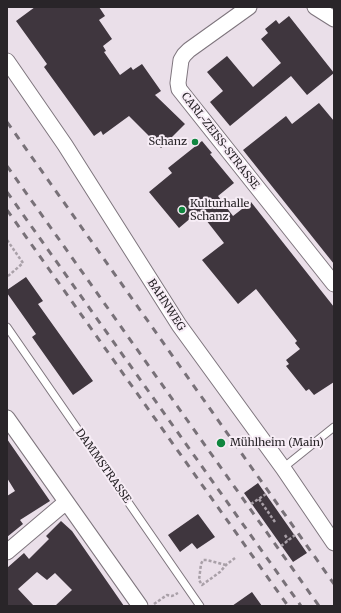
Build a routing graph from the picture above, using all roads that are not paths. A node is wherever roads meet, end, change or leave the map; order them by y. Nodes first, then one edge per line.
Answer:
1 (249, 7) edge
2 (315, 7) edge
3 (334, 19) edge
4 (7, 61) edge
5 (334, 284) edge
6 (7, 327) edge
7 (7, 418) edge
8 (334, 427) edge
9 (283, 468) junction
10 (66, 502) junction
11 (334, 543) edge
12 (7, 552) edge
13 (140, 606) edge
14 (200, 606) edge

1 - 5 street, CARL-ZEISS-STRASSE
2 - 3 street
4 - 9 street, BAHNWEG
6 - 14 lane, DAMMSTRASSE
7 - 10 street
8 - 9 lane
9 - 11 street, BAHNWEG
10 - 12 street
10 - 13 street

